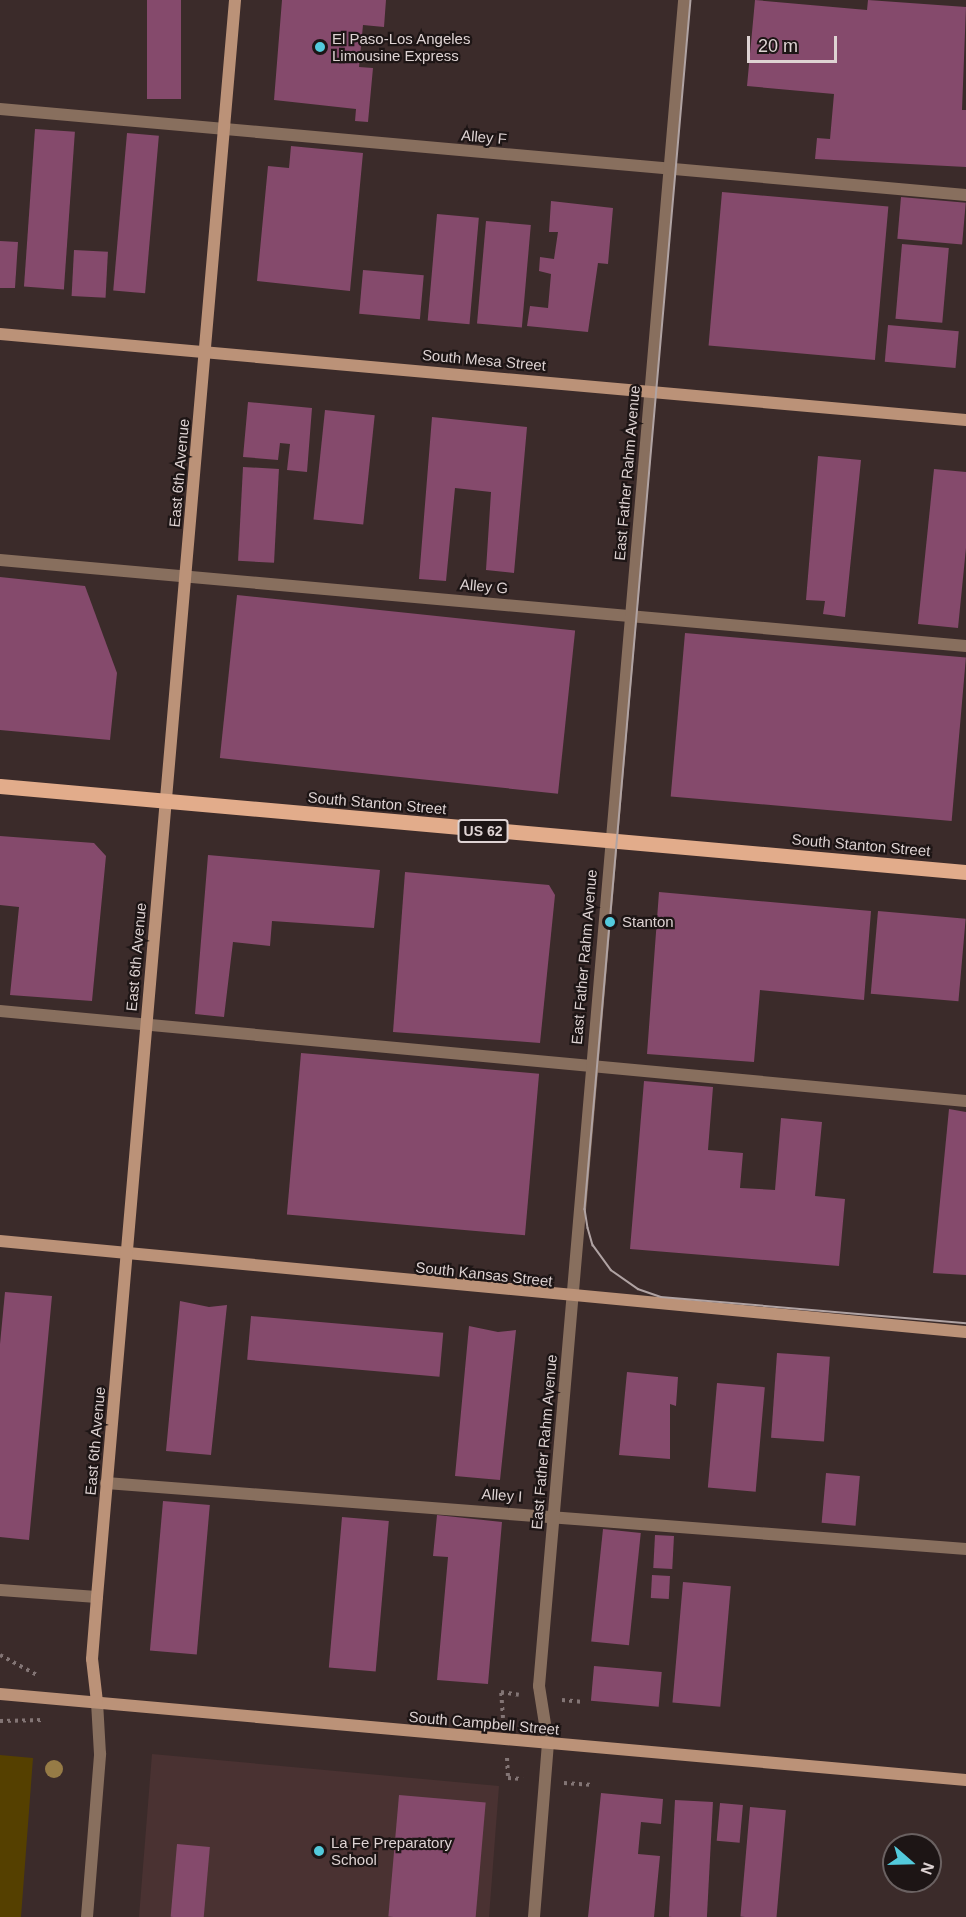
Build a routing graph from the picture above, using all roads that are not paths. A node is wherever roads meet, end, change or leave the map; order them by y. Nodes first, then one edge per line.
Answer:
1 (235, 0) edge
2 (684, 0) edge
3 (0, 109) edge
4 (224, 129) junction
5 (670, 168) junction
6 (966, 195) edge
7 (0, 334) edge
8 (205, 351) junction
9 (649, 389) junction
10 (966, 420) edge
11 (0, 560) edge
12 (186, 576) junction
13 (629, 613) junction
14 (966, 646) edge
15 (0, 786) edge
16 (165, 801) junction
17 (609, 843) junction
18 (966, 872) edge
19 (0, 1011) edge
20 (145, 1026) junction
21 (590, 1065) junction
22 (966, 1101) edge
23 (0, 1241) edge
24 (127, 1252) junction
25 (571, 1298) junction
26 (966, 1332) edge
27 (106, 1483) junction
28 (554, 1514) junction
29 (966, 1549) edge
30 (0, 1590) edge
31 (97, 1597) junction
32 (0, 1694) edge
33 (97, 1702) junction
34 (548, 1743) junction
35 (966, 1780) edge
36 (87, 1917) edge
37 (534, 1917) edge

1 - 4 main road, East 6th Avenue
2 - 5 street, East Father Rahm Avenue
3 - 4 street, Alley F
4 - 5 street, Alley F
4 - 8 main road, East 6th Avenue
5 - 6 street, Alley F
5 - 9 street, East Father Rahm Avenue
7 - 8 main road, South Mesa Street
8 - 9 main road, South Mesa Street
8 - 12 main road, East 6th Avenue
9 - 10 main road, South Mesa Street
9 - 13 street, East Father Rahm Avenue
11 - 12 street, Alley G
12 - 13 street, Alley G
12 - 16 main road, East 6th Avenue
13 - 14 street, Alley G
13 - 17 street, East Father Rahm Avenue
15 - 16 main road, South Stanton Street / US 62
16 - 17 main road, South Stanton Street / US 62
16 - 20 main road, East 6th Avenue
17 - 18 main road, South Stanton Street / US 62
17 - 21 street, East Father Rahm Avenue
19 - 20 street
20 - 21 street
20 - 24 main road, East 6th Avenue
21 - 22 street
21 - 25 street, East Father Rahm Avenue
23 - 24 main road, South Kansas Street
24 - 25 main road, South Kansas Street
24 - 27 main road, East 6th Avenue
25 - 26 main road, South Kansas Street
25 - 28 street, East Father Rahm Avenue
27 - 28 street, Alley I
27 - 31 main road, East 6th Avenue
28 - 29 street, Alley I
28 - 34 street, East Father Rahm Avenue
30 - 31 street
31 - 33 main road, East 6th Avenue
32 - 33 main road, South Campbell Street
33 - 34 main road, South Campbell Street
33 - 36 street, East 6th Avenue
34 - 35 main road, South Campbell Street
34 - 37 street, East Father Rahm Avenue

